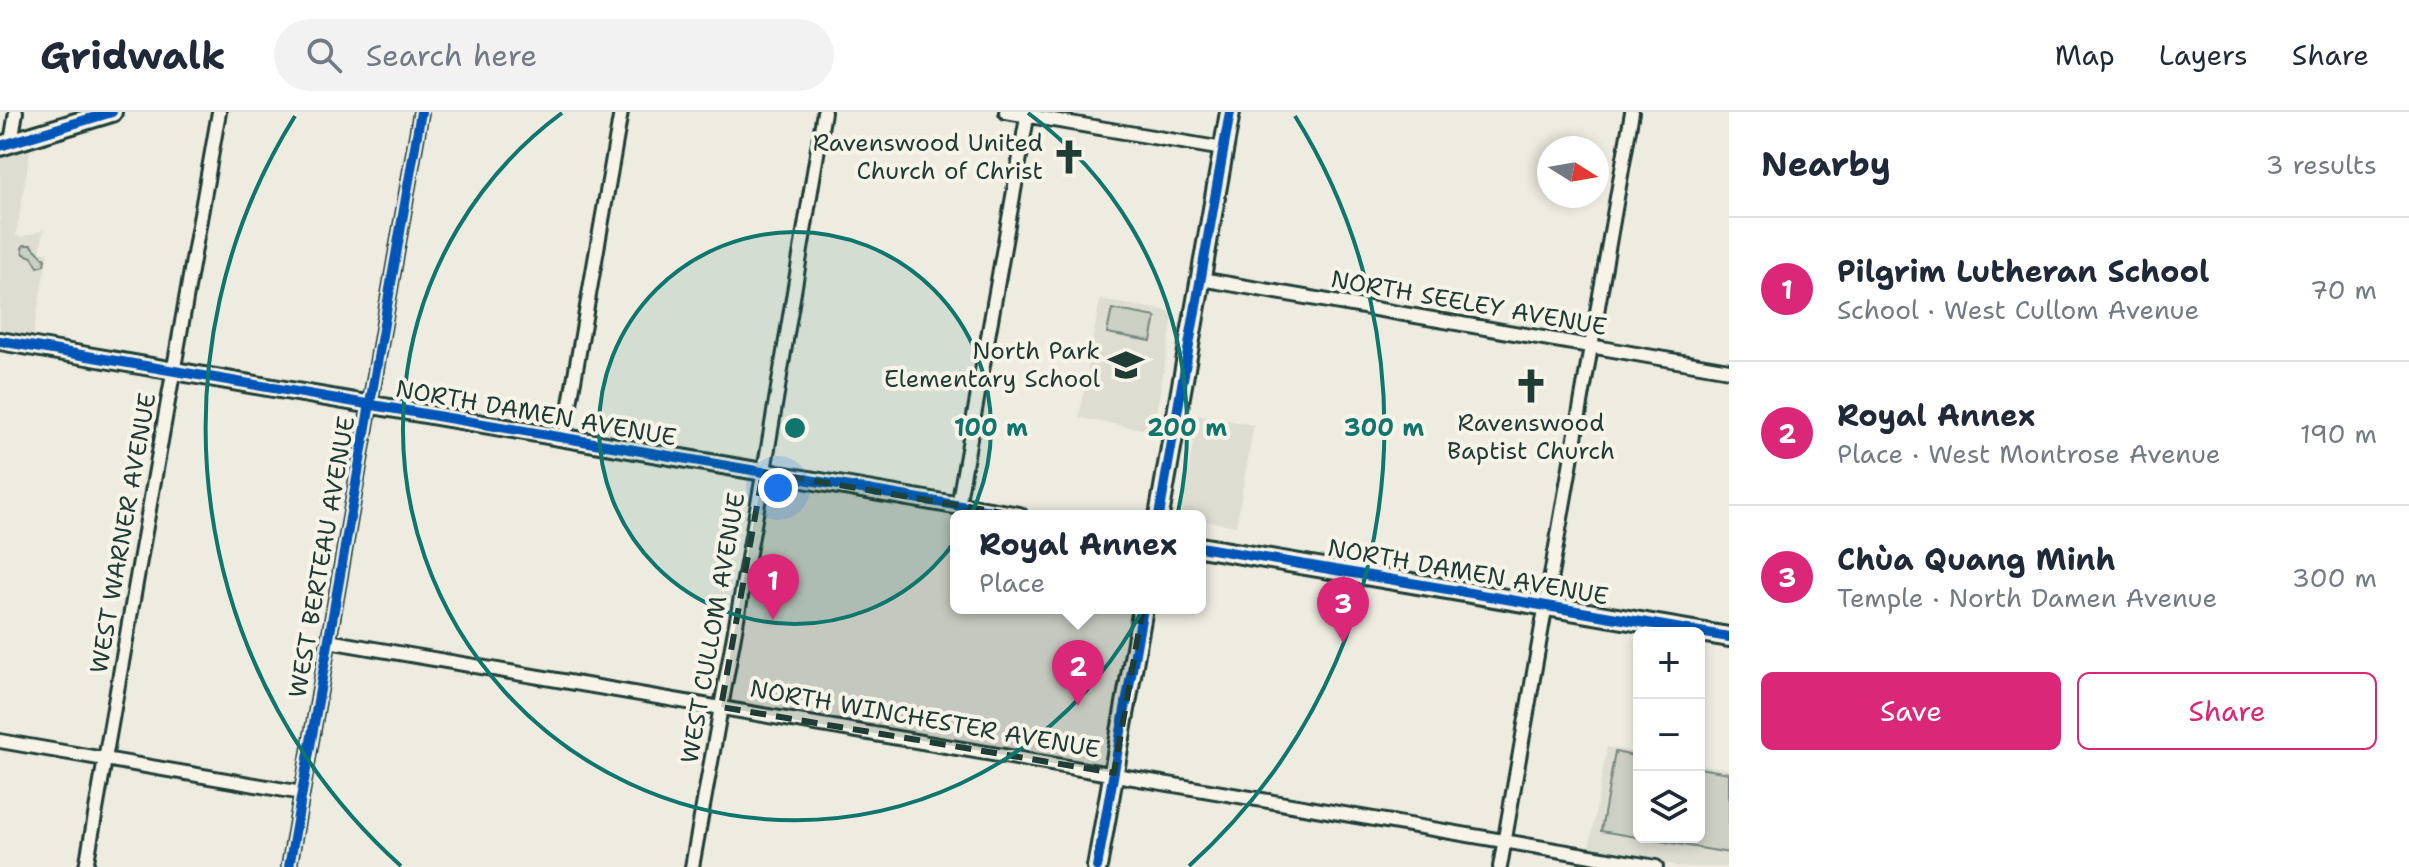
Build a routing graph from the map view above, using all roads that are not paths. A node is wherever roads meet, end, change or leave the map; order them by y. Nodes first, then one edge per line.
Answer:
1 (16, 112) edge
2 (112, 112) edge
3 (219, 112) edge
4 (421, 112) edge
5 (621, 112) edge
6 (824, 112) edge
7 (1006, 112) edge
8 (1230, 112) edge
9 (1632, 112) edge
10 (1028, 114) edge
11 (6, 144) edge
12 (1223, 149) junction
13 (1201, 279) junction
14 (0, 341) edge
15 (1590, 346) junction
16 (1729, 370) edge
17 (174, 371) junction
18 (369, 404) junction
19 (564, 438) junction
20 (763, 472) junction
21 (958, 506) junction
22 (982, 510) edge
23 (1160, 510) edge
24 (1206, 548) edge
25 (1546, 606) junction
26 (1142, 614) edge
27 (1729, 637) edge
28 (328, 641) junction
29 (721, 707) junction
30 (0, 741) edge
31 (105, 759) junction
32 (1114, 773) junction
33 (302, 793) junction
34 (1504, 841) junction
35 (86, 867) edge
36 (289, 867) edge
37 (692, 867) edge
38 (1097, 867) edge
39 (1500, 867) edge
40 (1656, 867) edge

1 - 11 street
2 - 11 main road
3 - 17 street, WEST WARNER AVENUE
4 - 18 street, WEST BERTEAU AVENUE
5 - 19 street
6 - 20 street, WEST CULLOM AVENUE
7 - 10 street
8 - 12 main road
9 - 15 street
10 - 12 street
10 - 21 street
12 - 13 main road
13 - 15 street, NORTH SEELEY AVENUE
13 - 23 main road
14 - 17 street, NORTH DAMEN AVENUE
15 - 16 street, NORTH SEELEY AVENUE
15 - 25 street
17 - 18 street, NORTH DAMEN AVENUE
17 - 31 street, WEST WARNER AVENUE
18 - 19 street, NORTH DAMEN AVENUE
18 - 28 street, WEST BERTEAU AVENUE
19 - 20 street, NORTH DAMEN AVENUE
20 - 21 street, NORTH DAMEN AVENUE
20 - 29 street, WEST CULLOM AVENUE
21 - 22 street, NORTH DAMEN AVENUE
24 - 25 main road, NORTH DAMEN AVENUE
25 - 27 main road, NORTH DAMEN AVENUE
25 - 34 street
26 - 32 main road
28 - 29 street, NORTH WINCHESTER AVENUE
28 - 33 street, WEST BERTEAU AVENUE
29 - 32 street, NORTH WINCHESTER AVENUE
29 - 37 street, WEST CULLOM AVENUE
30 - 31 street
31 - 33 street
31 - 35 street, WEST WARNER AVENUE
32 - 34 street, NORTH WINCHESTER AVENUE
32 - 38 main road
33 - 36 street, WEST BERTEAU AVENUE
34 - 39 street
34 - 40 street, NORTH WINCHESTER AVENUE

